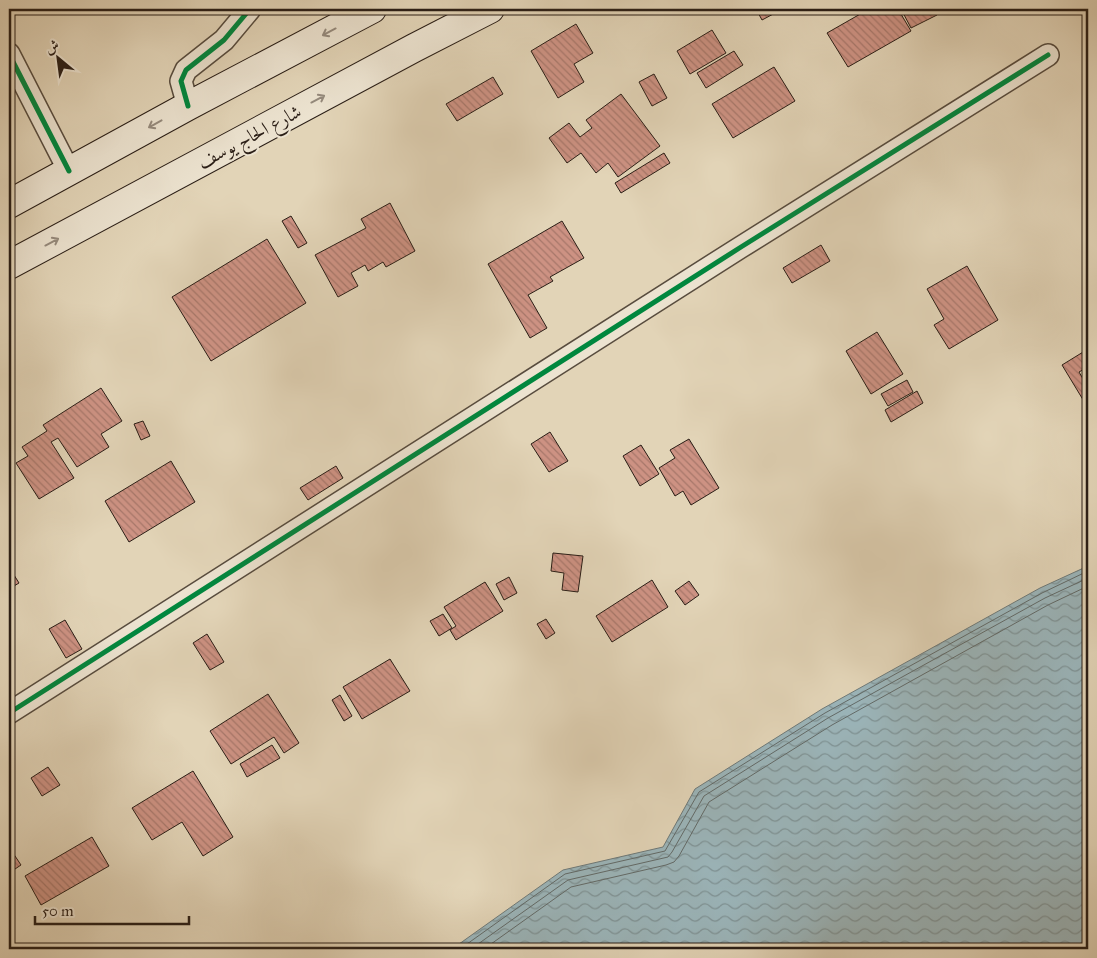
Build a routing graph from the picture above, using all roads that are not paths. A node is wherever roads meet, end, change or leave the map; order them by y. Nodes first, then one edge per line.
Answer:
1 (250, 9) edge
2 (372, 9) edge
3 (490, 9) edge
4 (9, 54) edge
5 (1048, 55) dead end
6 (188, 106) junction
7 (69, 171) junction
8 (9, 204) edge
9 (9, 265) edge
10 (9, 712) edge

1 - 6 street
2 -> 6 main road
9 -> 3 main road, شارع الحاج يوسف
4 - 7 street
5 - 10 street
6 -> 7 main road
7 - 8 main road

